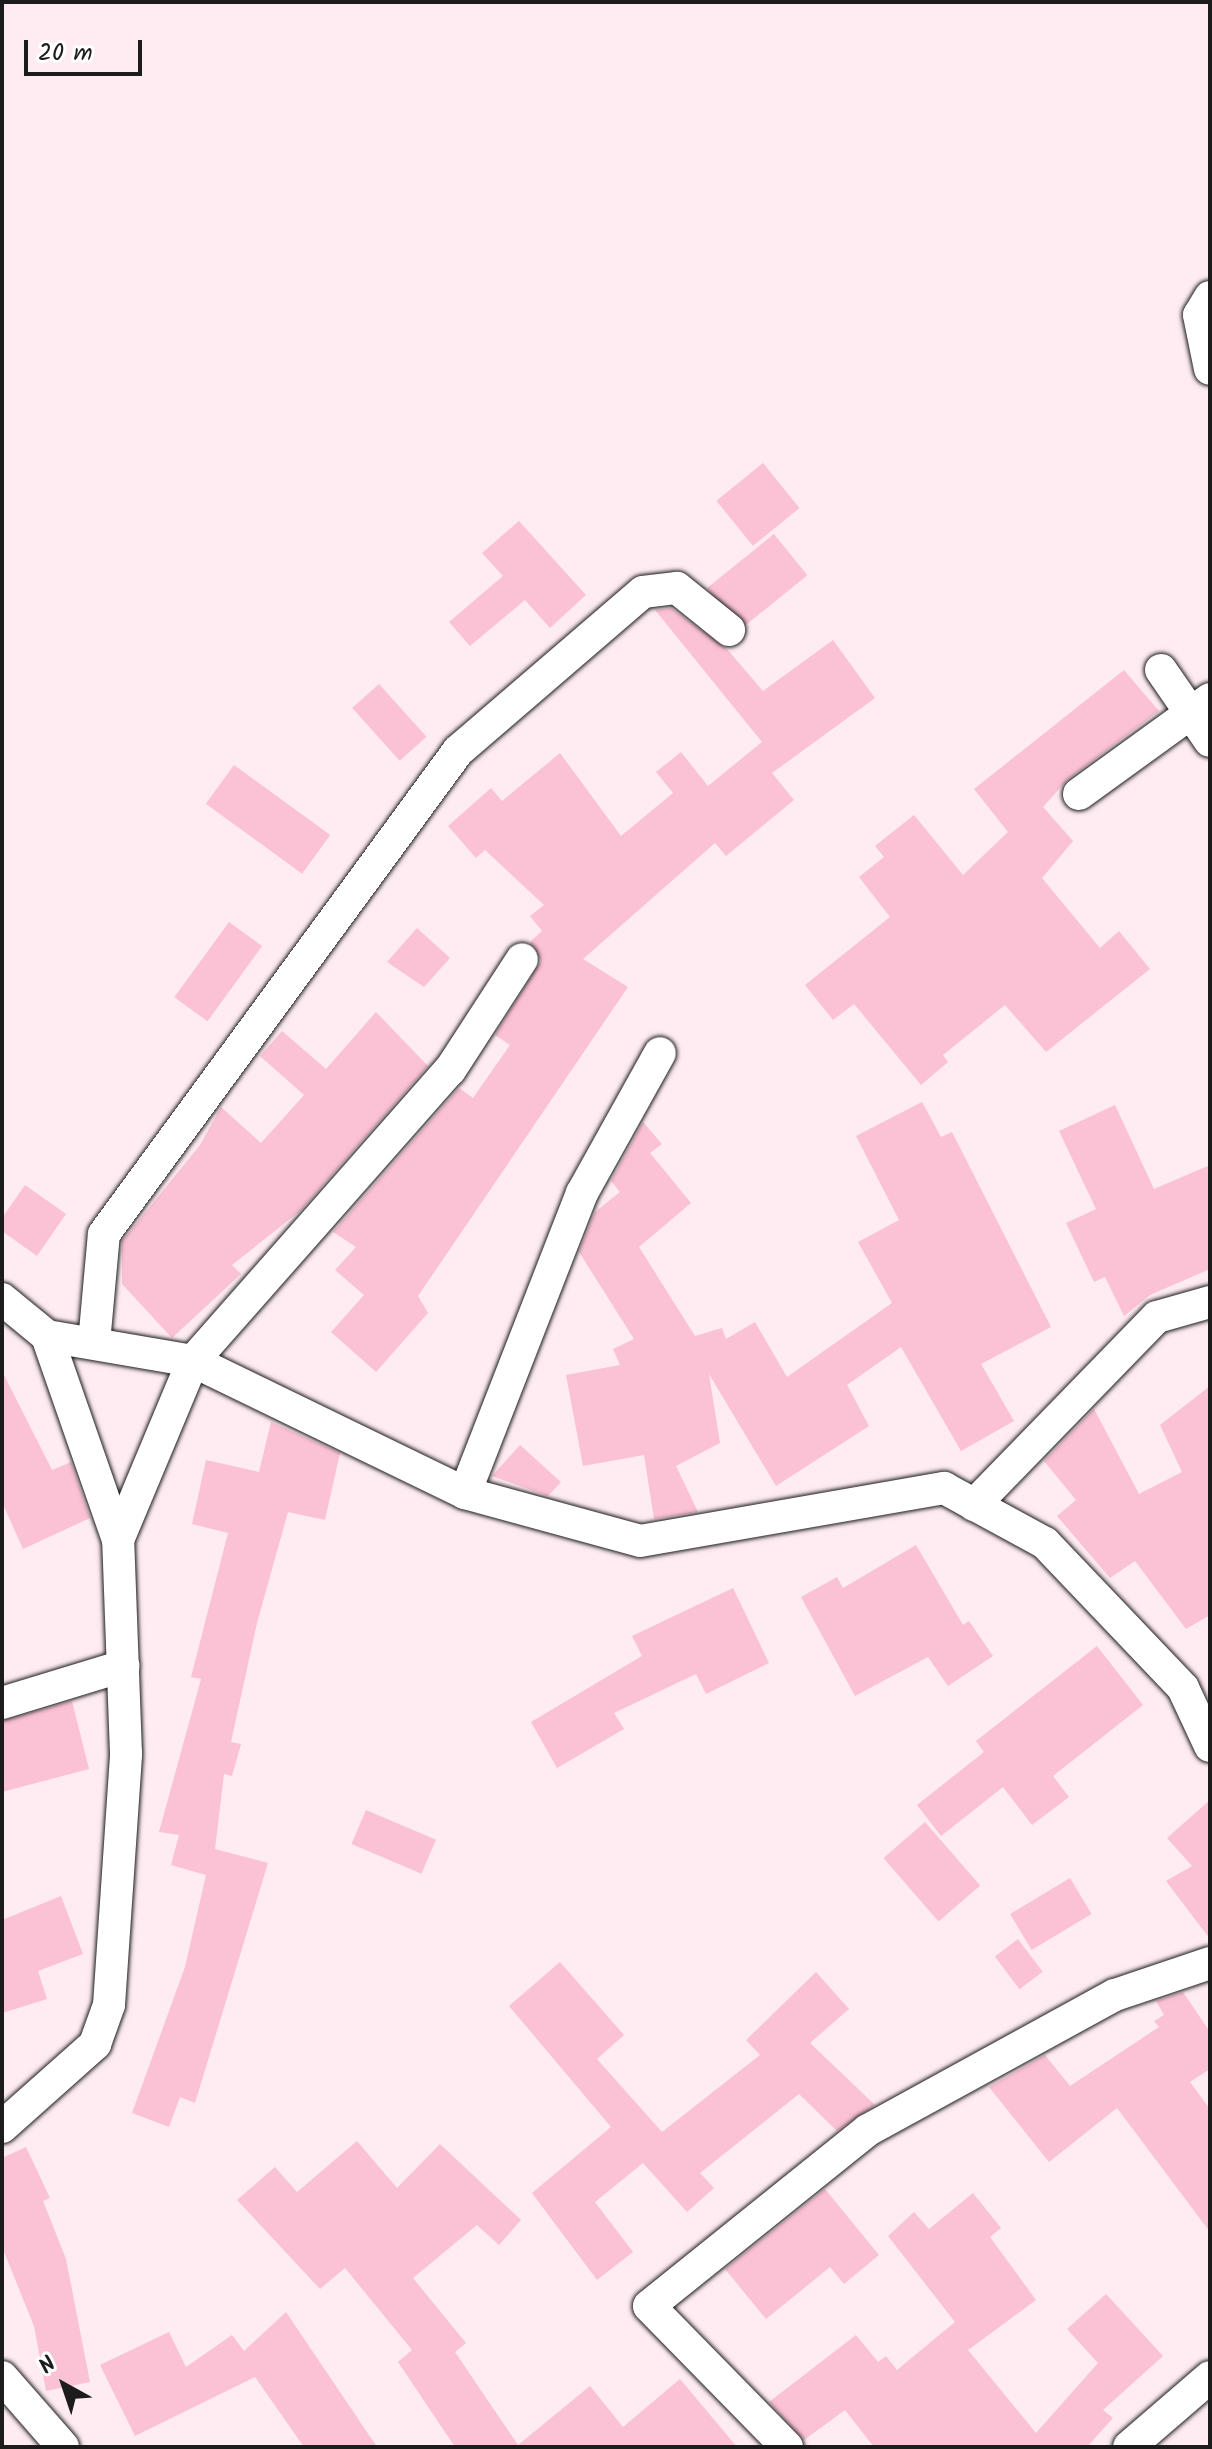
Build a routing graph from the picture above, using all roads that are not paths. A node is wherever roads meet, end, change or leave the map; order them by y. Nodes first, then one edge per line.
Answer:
1 (1210, 297) edge
2 (1210, 369) edge
3 (729, 630) dead end
4 (1161, 670) dead end
5 (1200, 706) edge
6 (1210, 741) edge
7 (1079, 794) dead end
8 (522, 959) dead end
9 (660, 1053) dead end
10 (2, 1299) edge
11 (1210, 1302) edge
12 (47, 1336) junction
13 (94, 1343) junction
14 (193, 1361) junction
15 (465, 1493) junction
16 (974, 1505) junction
17 (118, 1540) junction
18 (123, 1666) junction
19 (1197, 1682) edge
20 (2, 1703) edge
21 (1210, 1746) edge
22 (1210, 1963) edge
23 (2, 2127) edge
24 (2, 2377) edge
25 (1210, 2377) edge
26 (63, 2447) edge
27 (787, 2447) edge
28 (1129, 2447) edge

1 - 2 street
3 - 13 street
4 - 5 street
5 - 6 street
5 - 7 street
8 - 14 street
9 - 15 street
10 - 12 street
11 - 16 street
12 - 13 street
12 - 17 street
13 - 14 street
14 - 15 street
14 - 17 street
15 - 16 street
16 - 19 street
17 - 18 street
18 - 20 street
18 - 23 street
19 - 21 street
22 - 27 street
24 - 26 street
25 - 28 street

